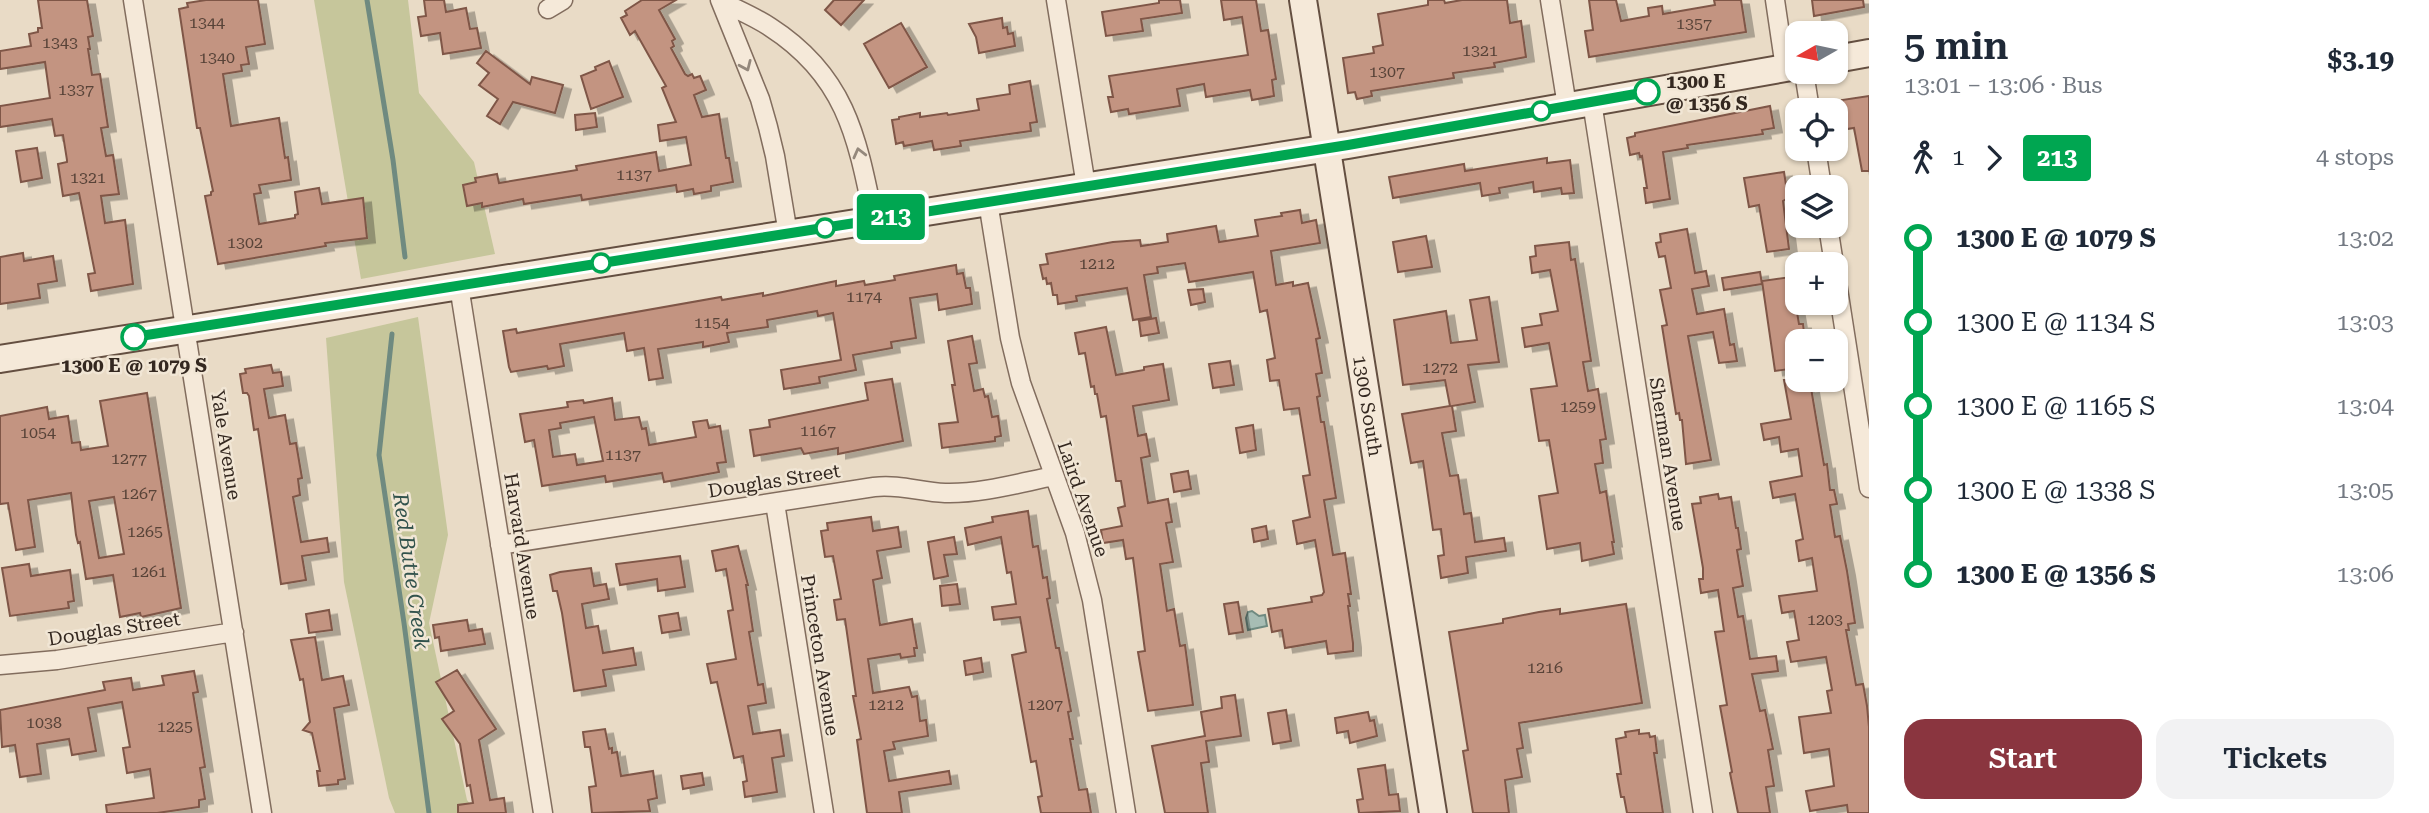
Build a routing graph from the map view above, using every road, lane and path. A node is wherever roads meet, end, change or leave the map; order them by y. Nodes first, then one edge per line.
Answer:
1 (133, 0) edge
2 (1056, 0) edge
3 (1303, 0) edge
4 (1550, 0) edge
5 (1774, 0) edge
6 (721, 1) edge
7 (1785, 36) edge
8 (1869, 54) edge
9 (1848, 57) edge
10 (1785, 71) edge
11 (1579, 104) junction
12 (1327, 148) junction
13 (1086, 186) junction
14 (988, 202) junction
15 (874, 220) junction
16 (788, 234) junction
17 (459, 286) junction
18 (1842, 315) edge
19 (186, 329) junction
20 (0, 359) edge
21 (1054, 476) junction
22 (1869, 488) edge
23 (775, 503) junction
24 (500, 545) junction
25 (234, 632) junction
26 (0, 665) edge
27 (262, 813) edge
28 (543, 813) edge
29 (824, 813) edge
30 (1126, 813) edge
31 (1433, 813) edge
32 (1703, 813) edge

1 - 19 street, Yale Avenue
2 - 13 street
3 - 12 main road, 1300 South
4 - 11 street, Sherman Avenue
5 - 7 street
15 -> 6 street
6 -> 16 street
8 - 9 main road
10 - 11 main road
11 - 12 main road
11 - 32 street, Sherman Avenue
12 - 13 main road
12 - 31 main road, 1300 South
13 - 14 main road
14 - 15 main road
14 - 21 street, Laird Avenue
15 - 16 main road
16 - 17 main road
17 - 19 main road
17 - 24 street, Harvard Avenue
18 - 22 street
19 - 20 main road
19 - 25 street, Yale Avenue
21 - 23 street, Douglas Street
21 - 30 street, Laird Avenue
23 - 24 street, Douglas Street
23 - 29 street, Princeton Avenue
24 - 28 street, Harvard Avenue
25 - 26 street, Douglas Street
25 - 27 street, Yale Avenue

